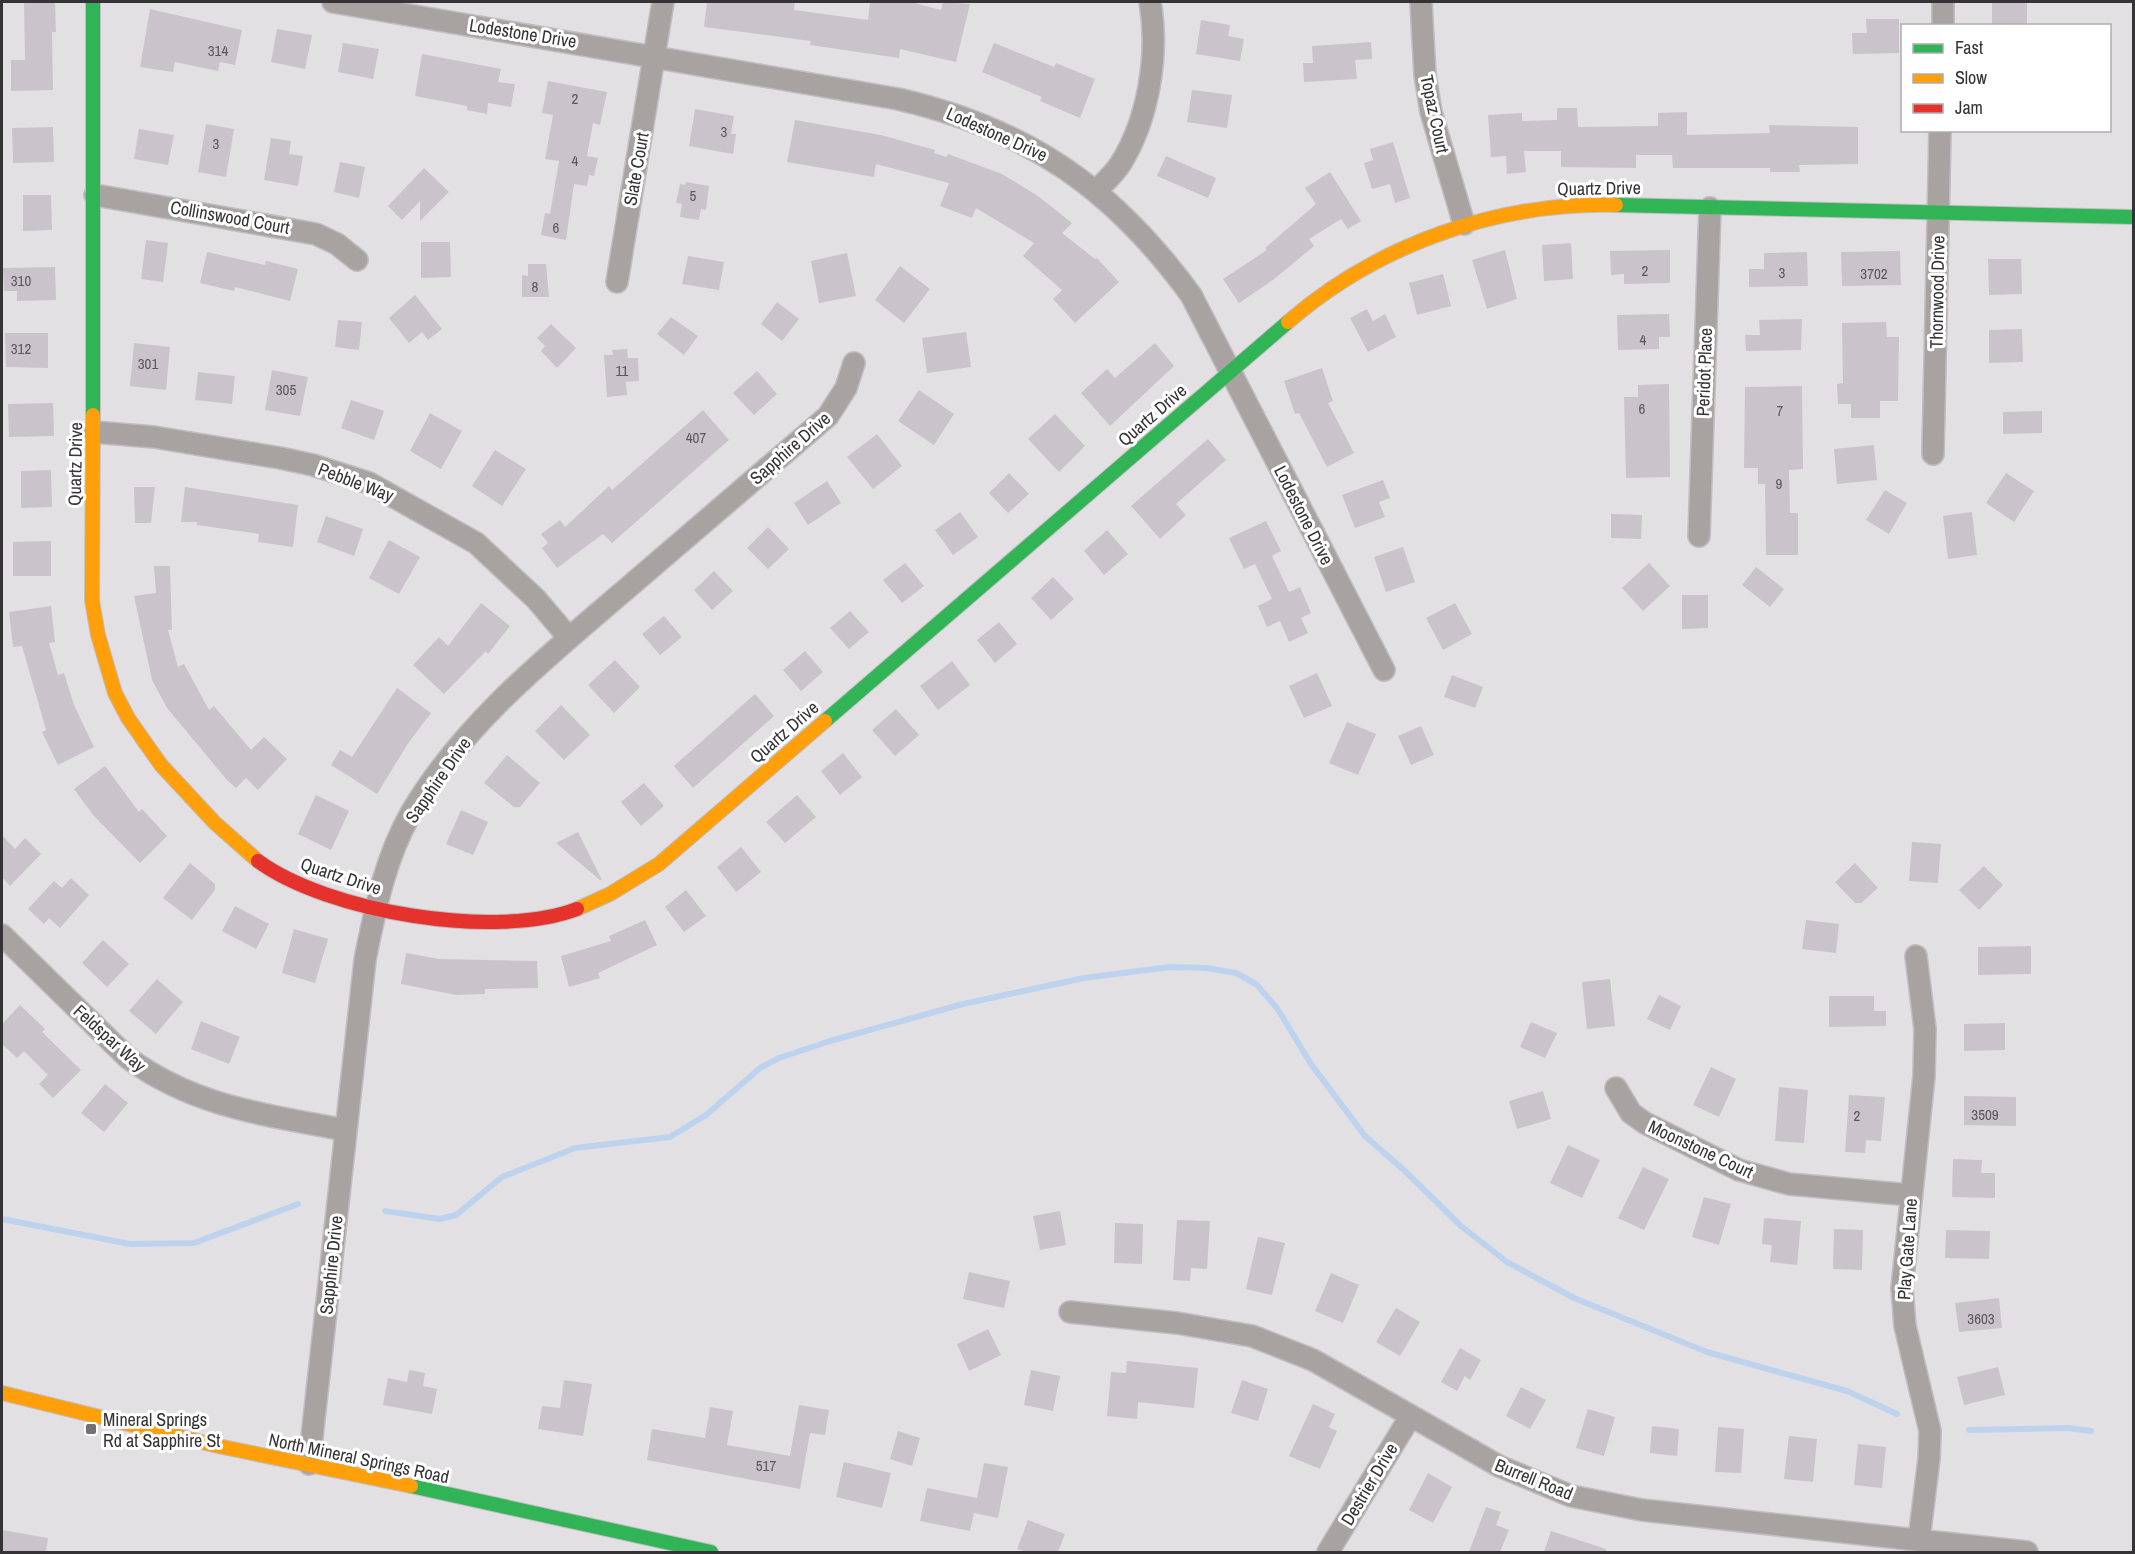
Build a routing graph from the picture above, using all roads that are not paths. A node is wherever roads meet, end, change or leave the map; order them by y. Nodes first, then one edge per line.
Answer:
1 (93, 2) edge
2 (333, 2) edge
3 (663, 2) edge
4 (1150, 2) edge
5 (1421, 2) edge
6 (1943, 2) edge
7 (1943, 24) edge
8 (655, 56) junction
9 (1940, 132) edge
10 (1097, 190) junction
11 (95, 195) junction
12 (1710, 208) junction
13 (1938, 213) junction
14 (2133, 217) edge
15 (1464, 224) junction
16 (357, 260) dead end
17 (617, 282) dead end
18 (854, 363) dead end
19 (1229, 371) junction
20 (94, 432) junction
21 (1933, 454) dead end
22 (1699, 536) dead end
23 (569, 638) junction
24 (1384, 670) dead end
25 (376, 907) junction
26 (2, 934) edge
27 (1916, 956) dead end
28 (1616, 1088) dead end
29 (345, 1130) junction
30 (1910, 1195) junction
31 (1070, 1312) dead end
32 (2, 1393) edge
33 (1410, 1417) junction
34 (309, 1464) junction
35 (1919, 1539) junction
36 (711, 1552) edge
37 (1328, 1552) edge
38 (2027, 1552) edge

1 - 11 street, Quartz Drive
2 - 8 street, Lodestone Drive
3 - 8 street, Slate Court
4 - 10 street
5 - 15 street, Topaz Court
6 - 7 street
8 - 10 street, Lodestone Drive
8 - 17 street, Slate Court
9 - 13 street, Thornwood Drive
10 - 19 street, Lodestone Drive
11 - 16 street, Collinswood Court
11 - 20 street, Quartz Drive
12 - 13 street, Quartz Drive
12 - 15 street, Quartz Drive
12 - 22 street, Peridot Place
13 - 14 street, Quartz Drive
13 - 21 street, Thornwood Drive
15 - 19 street, Quartz Drive
18 - 23 street, Sapphire Drive
19 - 24 street, Lodestone Drive
19 - 25 street, Quartz Drive
20 - 23 street, Pebble Way
20 - 25 street, Quartz Drive
23 - 25 street, Sapphire Drive
25 - 29 street, Sapphire Drive
26 - 29 street, Feldspar Way
27 - 30 street, Play Gate Lane
28 - 30 street, Moonstone Court
29 - 34 street, Sapphire Drive
30 - 35 street, Play Gate Lane
31 - 33 street, Burrell Road
32 - 34 street, North Mineral Springs Road
33 - 35 street, Burrell Road
33 - 37 street, Destrier Drive
34 - 36 street, North Mineral Springs Road
35 - 38 street, Burrell Road

